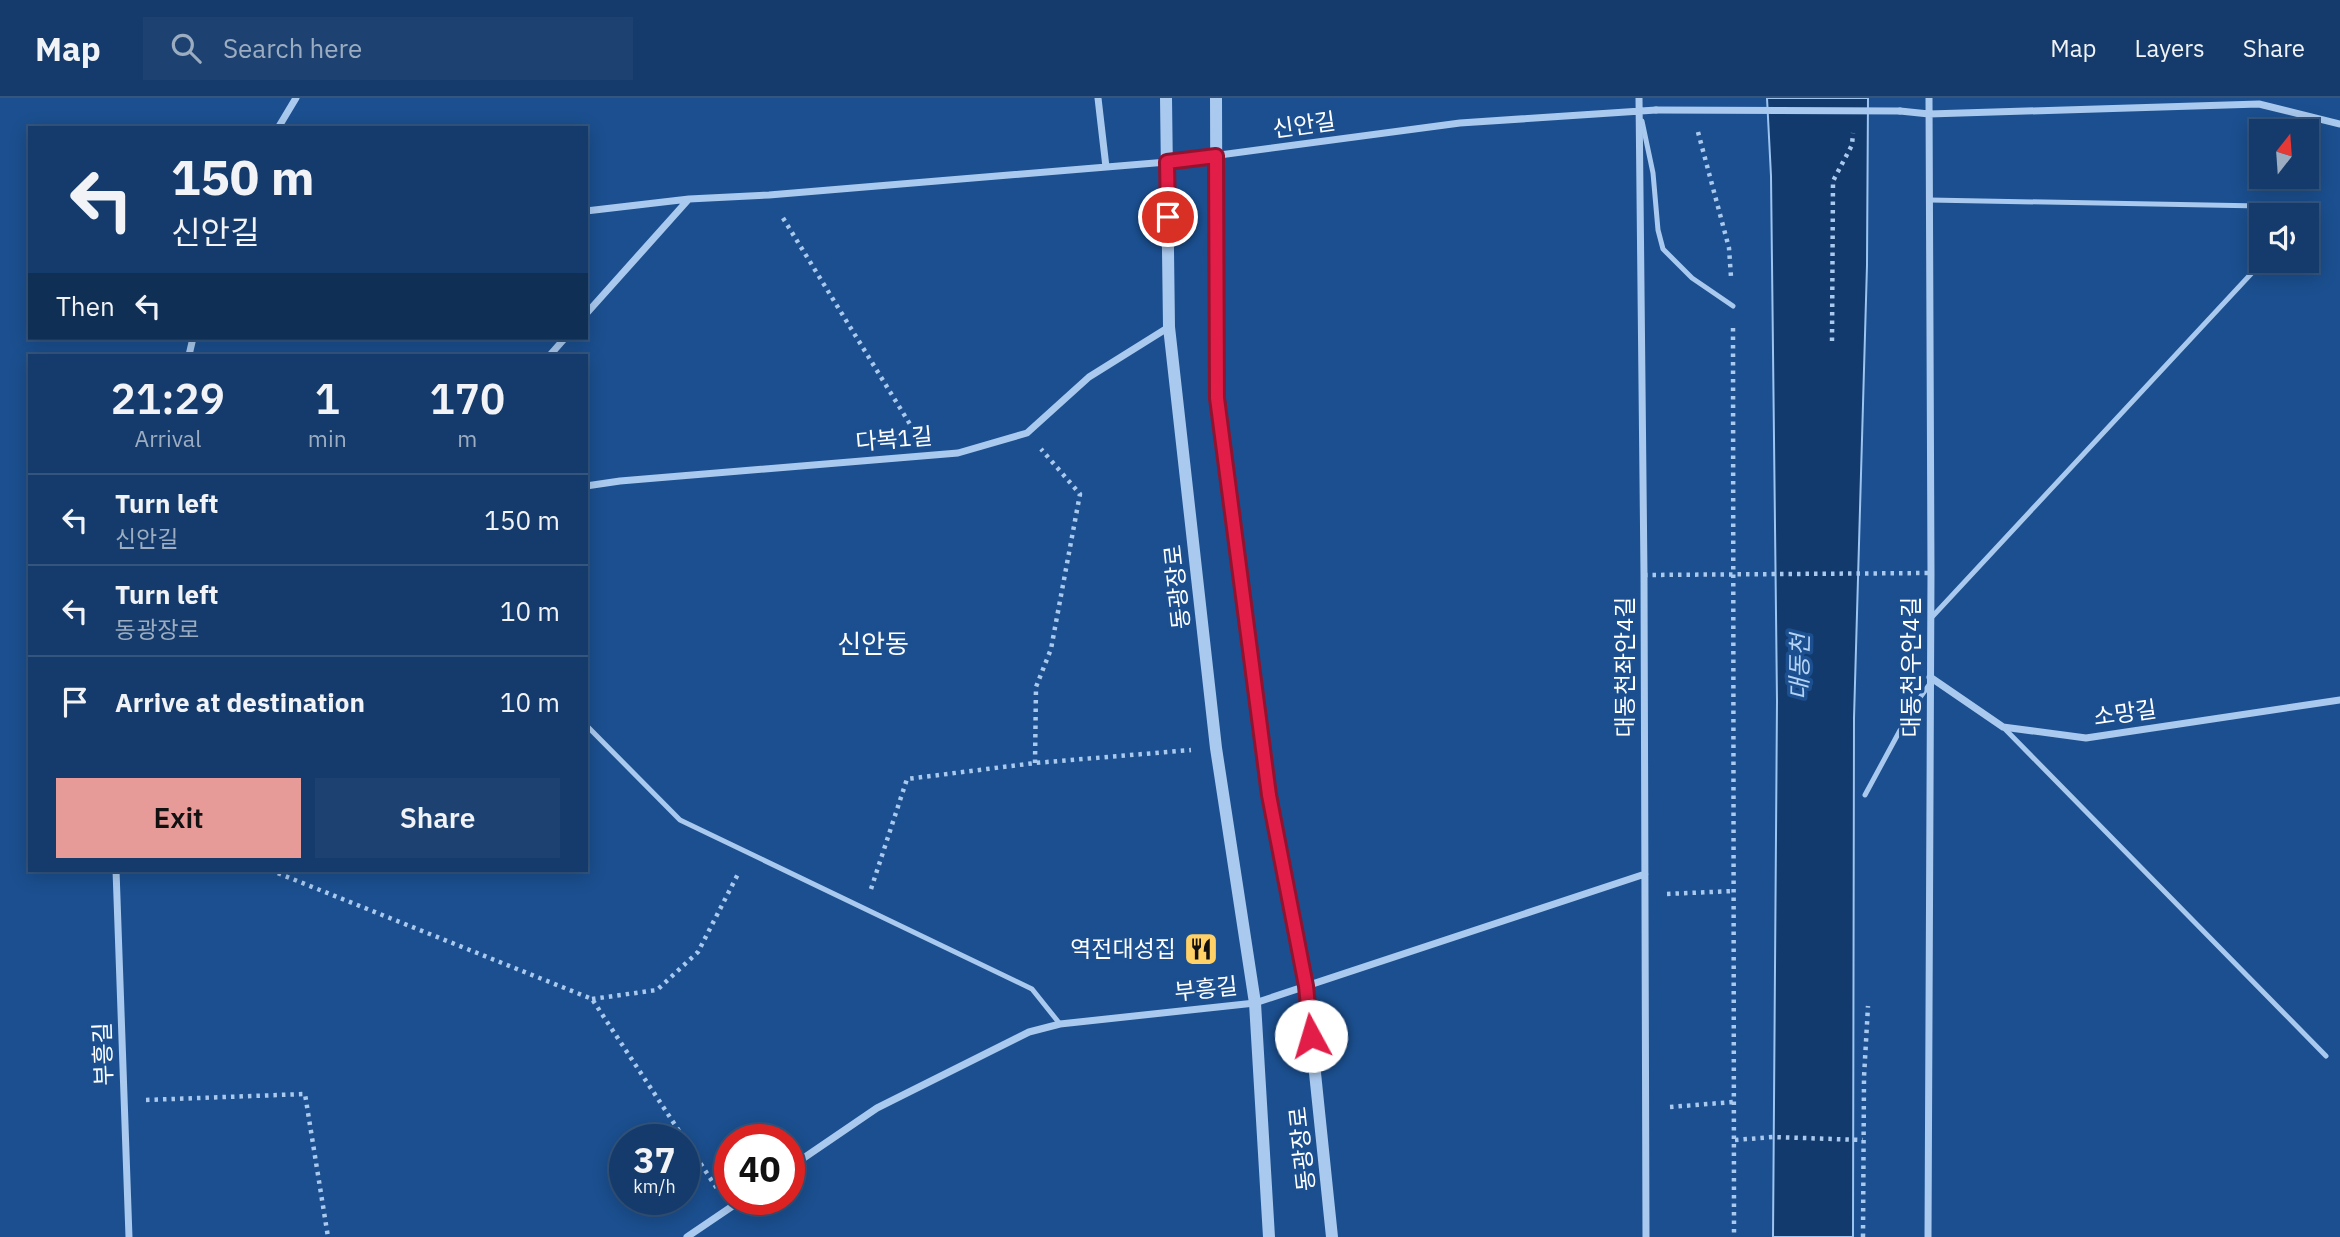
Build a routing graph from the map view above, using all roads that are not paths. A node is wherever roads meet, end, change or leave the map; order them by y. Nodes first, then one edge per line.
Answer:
1 (296, 98) edge
2 (1098, 98) edge
3 (1166, 98) edge
4 (1216, 98) edge
5 (1639, 98) edge
6 (1929, 98) edge
7 (1639, 111) junction
8 (1929, 114) junction
9 (2340, 124) edge
10 (279, 126) edge
11 (1216, 156) junction
12 (1167, 162) junction
13 (1106, 167) junction
14 (689, 199) junction
15 (1930, 201) junction
16 (2249, 206) edge
17 (588, 211) edge
18 (2252, 273) edge
19 (1733, 306) road end
20 (588, 312) edge
21 (1168, 327) junction
22 (563, 340) edge
23 (551, 354) edge
24 (588, 486) edge
25 (1930, 618) junction
26 (1929, 681) junction
27 (2340, 700) edge
28 (588, 727) edge
29 (2003, 727) junction
30 (1866, 795) dead end
31 (116, 872) edge
32 (1644, 874) junction
33 (1306, 986) junction
34 (1255, 1003) junction
35 (1060, 1024) junction
36 (2326, 1056) dead end
37 (805, 1157) edge
38 (720, 1215) edge
39 (129, 1237) edge
40 (687, 1237) edge
41 (1269, 1237) edge
42 (1332, 1237) edge
43 (1646, 1237) edge
44 (1928, 1237) edge

1 - 10 street
2 - 13 street
3 - 12 street, 동광장로
4 - 11 street, 동광장로
5 - 7 street, 대동천좌안4길
6 - 8 street, 대동천우안4길
7 - 8 street, 신안길, bridge
7 - 11 street, 신안길
7 - 19 lane
7 - 32 street, 대동천좌안4길
8 - 9 street
8 - 15 street, 대동천우안4길
11 - 12 street, 신안길
11 - 33 street, 동광장로
12 - 13 street, 신안길
12 - 21 street, 동광장로
13 - 14 street, 신안길
14 - 17 street, 신안길
14 - 20 street
15 - 16 lane
15 - 25 street, 대동천우안4길
18 - 25 lane
21 - 24 street, 다복1길
21 - 34 street, 동광장로
22 - 23 street
25 - 26 street, 대동천우안4길
26 - 29 street, 소망길
26 - 30 lane
26 - 44 street, 대동천우안4길
27 - 29 street, 소망길
28 - 35 lane
29 - 36 lane
31 - 39 street, 부흥길
32 - 33 street, 부흥길
32 - 43 street, 대동천좌안4길
33 - 34 street, 부흥길
33 - 42 street, 동광장로
34 - 35 street, 부흥길
34 - 41 street, 동광장로
35 - 37 street, 부흥길
38 - 40 street

